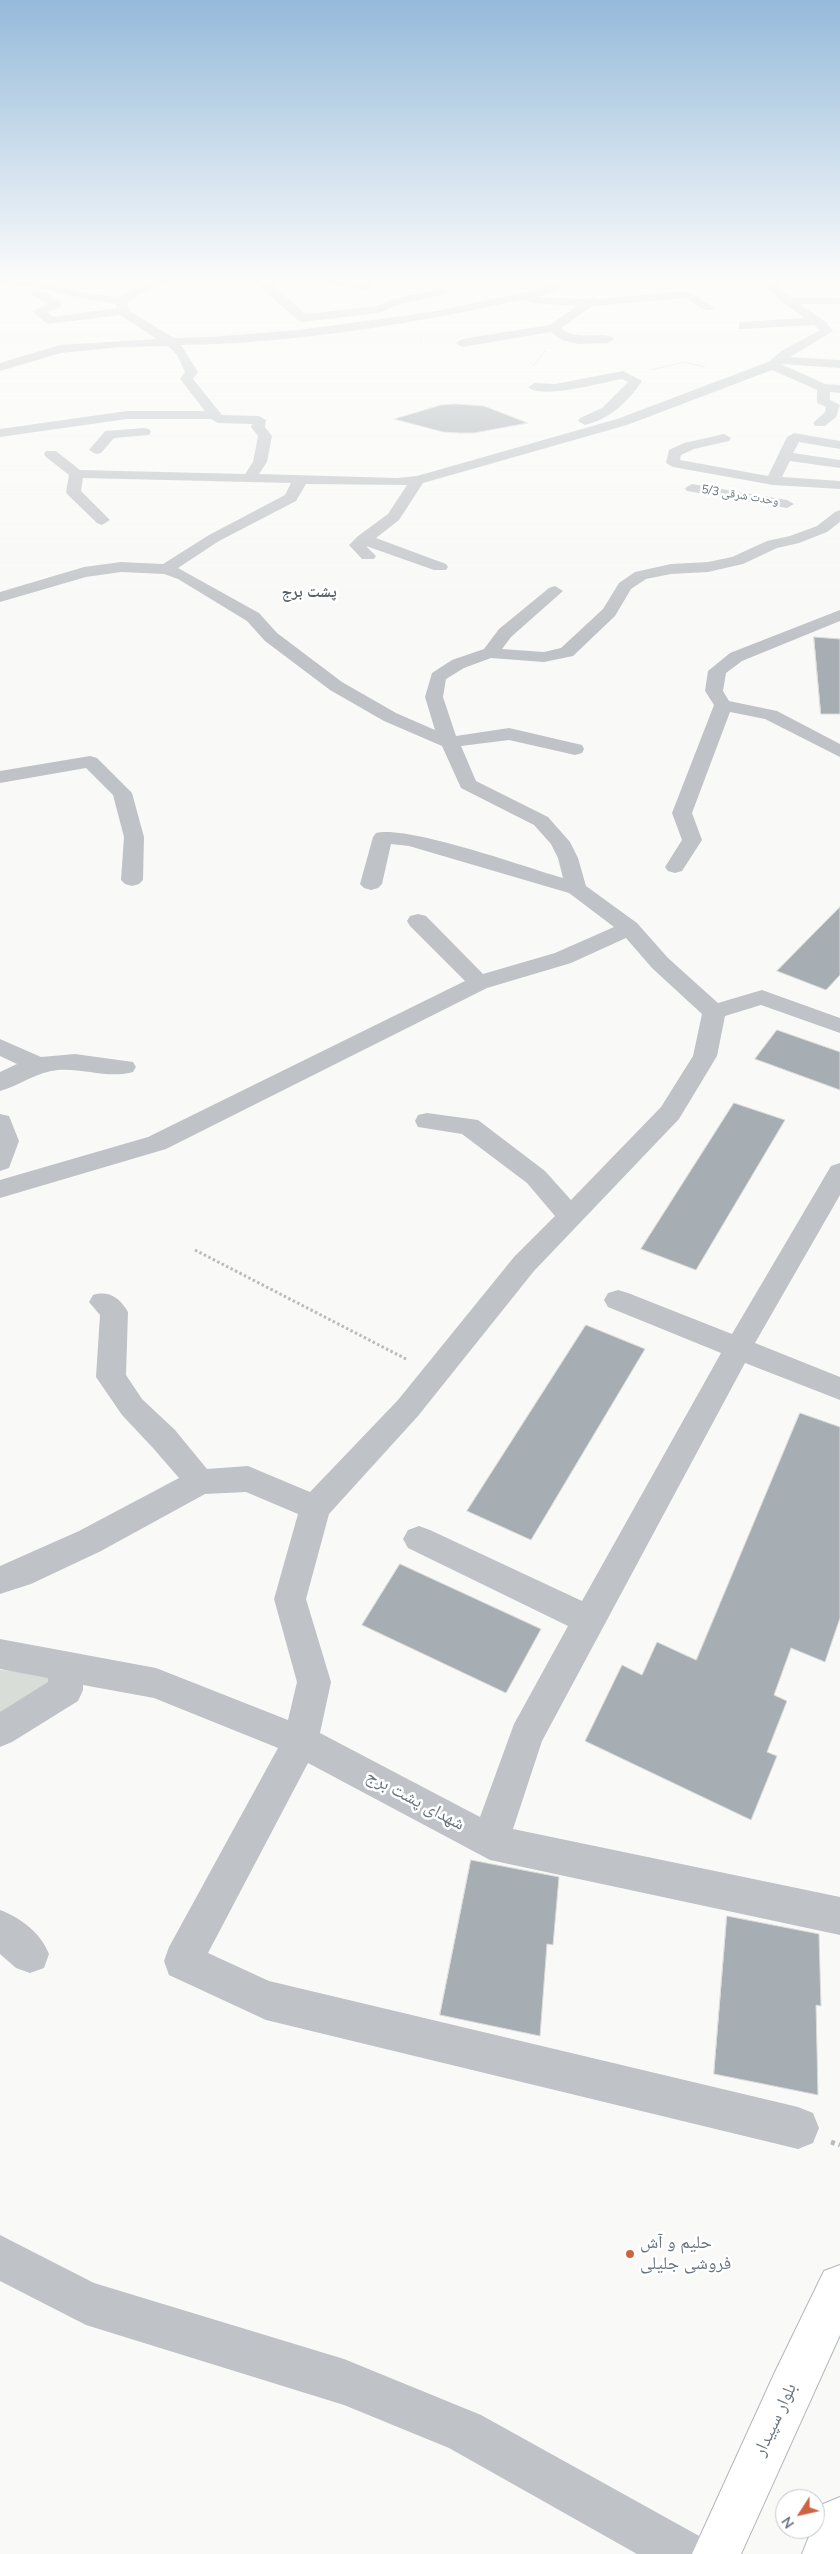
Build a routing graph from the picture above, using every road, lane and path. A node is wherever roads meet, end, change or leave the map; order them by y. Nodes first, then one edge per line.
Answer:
1 (203, 400) edge
2 (620, 400) edge
3 (680, 400) edge
4 (824, 400) edge
5 (217, 417) junction
6 (820, 423) dead end
7 (563, 424) dead end
8 (190, 429) dead end
9 (160, 431) dead end
10 (0, 432) edge
11 (724, 438) dead end
12 (840, 445) edge
13 (96, 450) dead end
14 (466, 451) dead end
15 (51, 454) dead end
16 (785, 456) junction
17 (840, 464) edge
18 (460, 468) junction
19 (76, 474) junction
20 (250, 478) junction
21 (301, 479) junction
22 (418, 480) junction
23 (773, 481) junction
24 (808, 483) junction
25 (840, 484) edge
26 (692, 488) dead end
27 (102, 520) dead end
28 (831, 521) edge
29 (363, 539) junction
30 (368, 556) dead end
31 (440, 567) dead end
32 (166, 569) junction
33 (555, 591) dead end
34 (0, 596) edge
35 (840, 615) edge
36 (490, 654) junction
37 (723, 705) junction
38 (450, 743) junction
39 (575, 748) dead end
40 (840, 751) edge
41 (0, 777) edge
42 (674, 867) dead end
43 (132, 880) dead end
44 (370, 884) dead end
45 (576, 888) junction
46 (418, 921) dead end
47 (629, 928) junction
48 (479, 982) junction
49 (714, 1012) junction
50 (840, 1026) edge
51 (0, 1047) edge
52 (37, 1066) junction
53 (124, 1067) dead end
54 (0, 1083) edge
55 (0, 1122) edge
56 (427, 1122) dead end
57 (0, 1162) edge
58 (840, 1172) edge
59 (0, 1189) edge
60 (571, 1217) junction
61 (195, 1250) dead end
62 (618, 1300) dead end
63 (103, 1302) dead end
64 (738, 1348) junction
65 (436, 1374) junction
66 (840, 1389) edge
67 (200, 1482) junction
68 (315, 1508) junction
69 (420, 1539) dead end
70 (0, 1580) edge
71 (590, 1621) junction
72 (0, 1654) edge
73 (65, 1678) junction
74 (0, 1731) edge
75 (301, 1741) junction
76 (490, 1842) junction
77 (840, 1916) edge
78 (0, 1929) edge
79 (30, 1954) dead end
80 (798, 2128) dead end
81 (0, 2257) edge
82 (840, 2287) edge
83 (840, 2521) edge
84 (684, 2554) edge
85 (716, 2554) edge
86 (826, 2554) edge

1 - 5 street
2 - 7 street
3 - 18 street
4 - 6 street
5 - 8 street
5 - 10 street
5 - 20 street
9 - 13 street
11 - 23 street
12 - 16 street
14 - 18 street
15 - 19 street
16 - 17 street
16 - 23 street
18 - 22 street
19 - 20 street
19 - 27 street
20 - 21 street
21 - 22 street
21 - 32 street
22 - 29 street
23 - 24 street
24 - 25 street
24 - 26 street, وحدت شرقی 5/3
28 - 36 street
29 - 30 street
29 - 31 street
32 - 34 street
32 - 38 street
33 - 36 street
35 - 37 street
36 - 38 street
37 - 40 street
37 - 42 street
38 - 39 street
38 - 45 street
41 - 43 street
44 - 45 street
45 - 47 street
46 - 48 street
47 - 48 street
47 - 49 street
48 - 59 street
49 - 50 street
49 - 60 street
51 - 52 street
52 - 53 street
52 - 54 street
55 - 57 street
56 - 60 street
58 - 64 street
60 - 65 street
61 - 65 path
62 - 64 street
63 - 67 street
64 - 66 street
64 - 71 street
65 - 68 street
67 - 68 street
67 - 70 street
68 - 75 street
69 - 71 street
71 - 76 street
72 - 73 street, شهدای پشت برج
73 - 74 street
73 - 75 street, شهدای پشت برج
75 - 76 street, شهدای پشت برج
75 - 80 street
76 - 77 street, شهدای پشت برج
78 - 79 street
81 - 84 street
82 - 85 main road, بلوار سپیدار
83 - 86 main road

